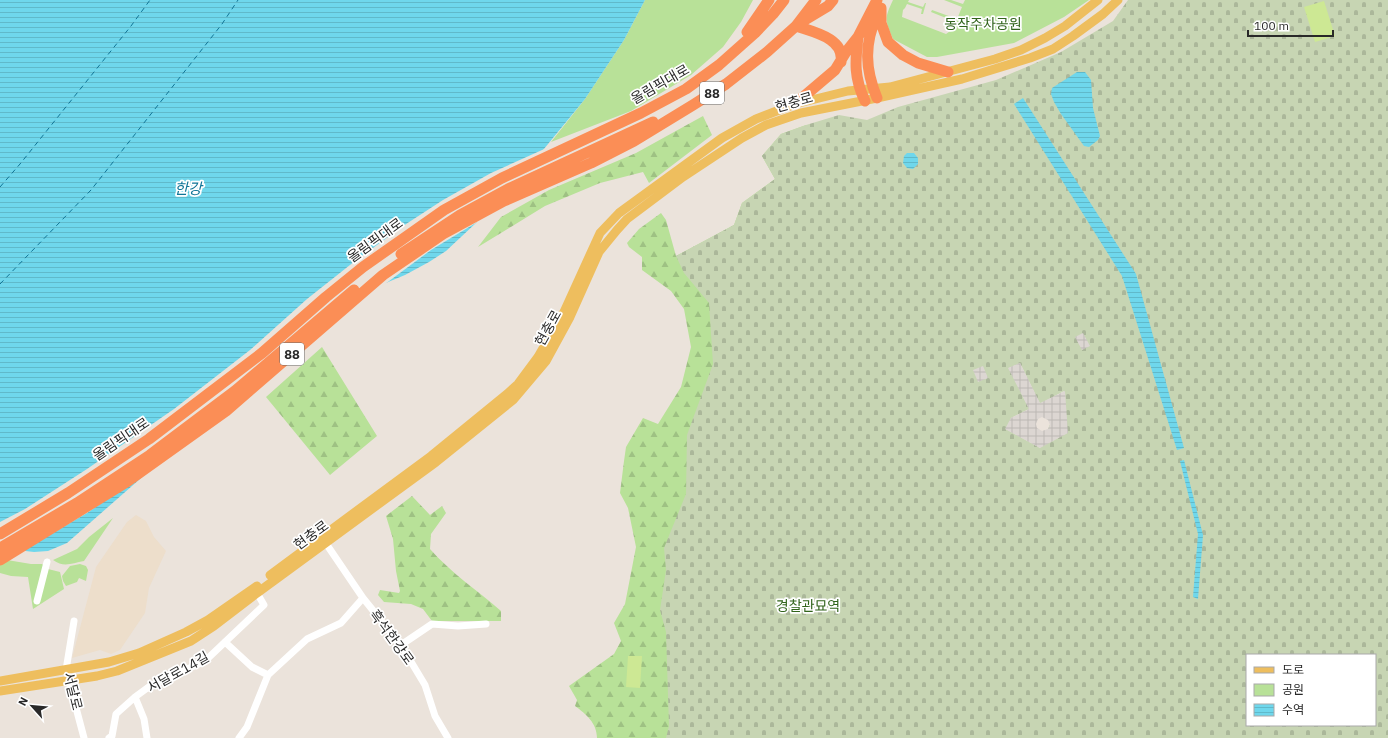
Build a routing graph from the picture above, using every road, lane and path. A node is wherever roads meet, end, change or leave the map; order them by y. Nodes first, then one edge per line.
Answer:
1 (769, 0) edge
2 (784, 0) edge
3 (816, 0) edge
4 (833, 0) edge
5 (1098, 0) edge
6 (1118, 0) edge
7 (881, 3) edge
8 (796, 26) junction
9 (858, 37) junction
10 (841, 62) junction
11 (720, 65) junction
12 (948, 72) junction
13 (860, 89) junction
14 (875, 93) junction
15 (865, 100) junction
16 (795, 104) junction
17 (589, 158) junction
18 (0, 534) edge
19 (325, 542) junction
20 (0, 548) edge
21 (0, 560) edge
22 (47, 562) dead end
23 (257, 593) junction
24 (363, 598) junction
25 (37, 601) dead end
26 (74, 621) dead end
27 (486, 624) dead end
28 (225, 642) junction
29 (401, 645) junction
30 (66, 670) junction
31 (268, 675) junction
32 (69, 680) junction
33 (0, 681) edge
34 (0, 690) edge
35 (135, 697) junction
36 (84, 738) edge
37 (109, 738) edge
38 (147, 738) edge
39 (239, 738) edge
40 (448, 738) edge

1 - 11 highway
2 - 11 highway, 올림픽대로 / 88
3 - 8 highway, 올림픽대로 / 88
4 - 8 highway
5 - 12 main road, 현충로
6 - 14 main road, 현충로
7 - 9 highway
7 - 12 highway
7 - 14 highway
8 - 10 highway
8 - 17 highway, 올림픽대로 / 88
9 - 10 highway
9 - 13 highway
10 - 16 highway
11 - 18 highway, 올림픽대로 / 88
12 - 14 main road, 현충로
13 - 14 main road, 현충로
13 - 15 highway
13 - 16 main road, 현충로
14 - 15 main road, 현충로
15 - 19 main road, 현충로
16 - 30 main road, 현충로
17 - 20 highway, 올림픽대로 / 88
17 - 21 highway, 올림픽대로 / 88
19 - 23 main road, 현충로
19 - 24 street, 흑석한강로
22 - 25 street
23 - 28 street, 서달로14길
23 - 32 main road, 현충로
24 - 29 street, 흑석한강로
24 - 31 street
26 - 30 street, 서달로
27 - 29 street
28 - 31 street
28 - 35 street, 서달로14길
29 - 40 street, 흑석한강로
30 - 32 street, 서달로
30 - 33 main road, 현충로
31 - 39 street
32 - 34 main road, 현충로
32 - 36 street, 서달로
35 - 37 street, 서달로14길
35 - 38 street

